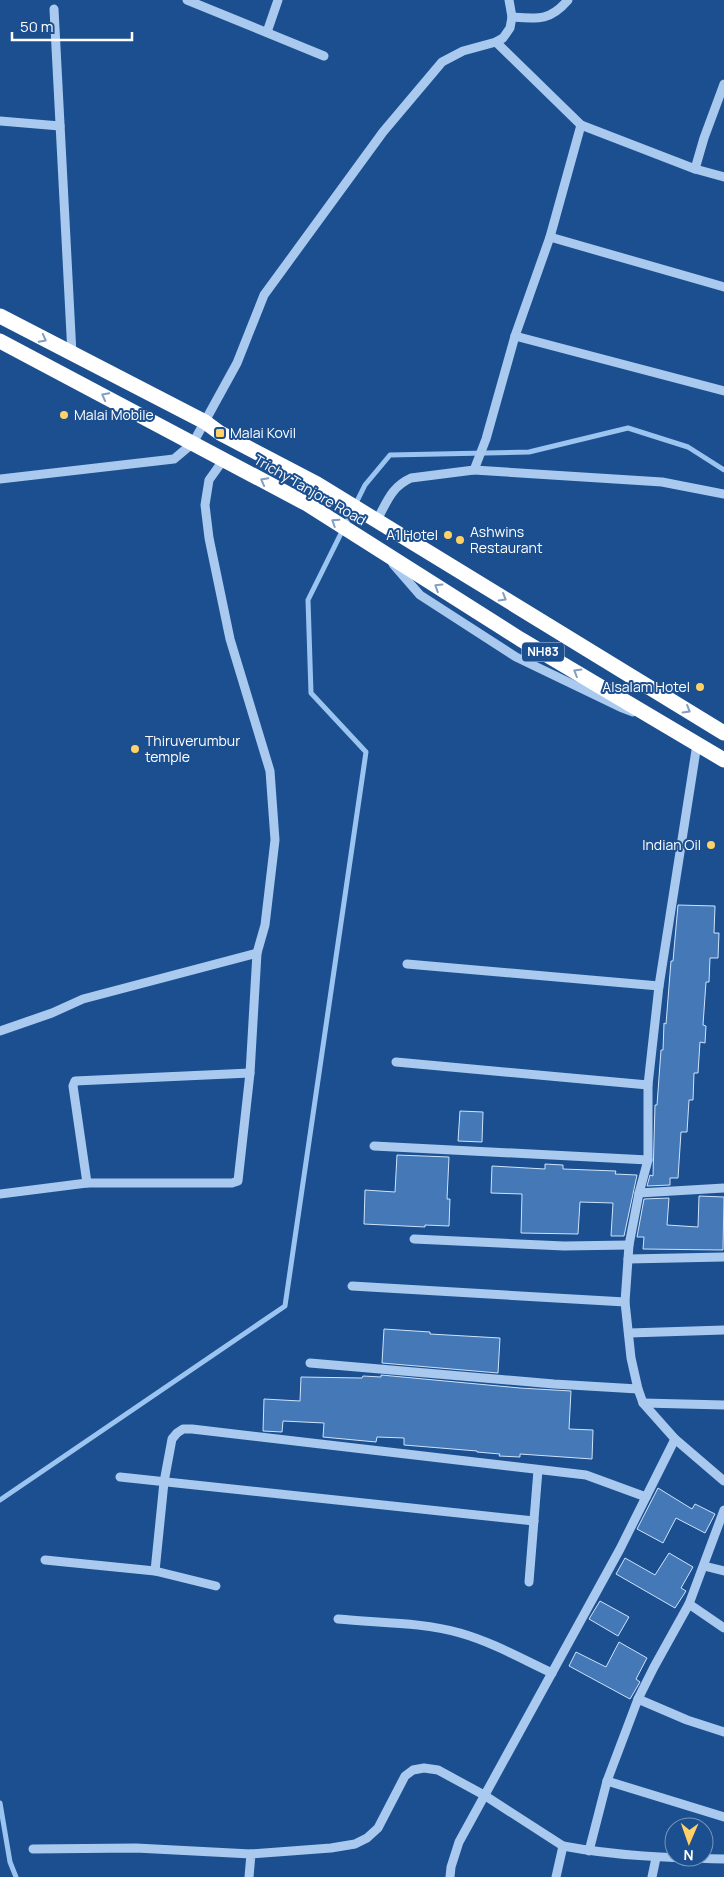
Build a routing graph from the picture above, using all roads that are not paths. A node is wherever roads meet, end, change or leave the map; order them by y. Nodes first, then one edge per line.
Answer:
1 (187, 0) edge
2 (278, 0) edge
3 (509, 0) edge
4 (568, 0) edge
5 (54, 9) dead end
6 (512, 17) junction
7 (267, 32) junction
8 (496, 42) junction
9 (324, 56) dead end
10 (724, 84) edge
11 (0, 121) edge
12 (581, 125) junction
13 (60, 126) junction
14 (695, 169) junction
15 (724, 177) edge
16 (550, 237) junction
17 (724, 287) edge
18 (0, 316) edge
19 (515, 336) junction
20 (0, 341) edge
21 (72, 354) junction
22 (724, 391) edge
23 (205, 422) junction
24 (193, 443) junction
25 (224, 459) junction
26 (475, 465) junction
27 (0, 479) edge
28 (724, 494) edge
29 (375, 519) junction
30 (724, 733) edge
31 (697, 744) junction
32 (724, 760) edge
33 (257, 953) junction
34 (407, 964) dead end
35 (659, 986) junction
36 (0, 1032) edge
37 (396, 1062) dead end
38 (250, 1073) junction
39 (648, 1085) junction
40 (374, 1146) dead end
41 (648, 1160) junction
42 (87, 1183) junction
43 (724, 1188) edge
44 (639, 1193) junction
45 (0, 1194) edge
46 (414, 1239) dead end
47 (629, 1245) junction
48 (724, 1257) edge
49 (628, 1259) junction
50 (352, 1286) dead end
51 (625, 1302) junction
52 (724, 1330) edge
53 (629, 1333) junction
54 (310, 1363) dead end
55 (638, 1389) junction
56 (643, 1402) junction
57 (724, 1405) edge
58 (675, 1439) junction
59 (538, 1470) junction
60 (120, 1477) dead end
61 (724, 1481) edge
62 (164, 1482) junction
63 (646, 1497) junction
64 (724, 1510) edge
65 (534, 1520) junction
66 (45, 1560) dead end
67 (704, 1566) junction
68 (155, 1571) junction
69 (724, 1571) edge
70 (529, 1582) dead end
71 (216, 1586) dead end
72 (689, 1604) junction
73 (338, 1619) dead end
74 (724, 1628) edge
75 (552, 1673) junction
76 (638, 1699) junction
77 (724, 1732) edge
78 (607, 1781) junction
79 (484, 1795) junction
80 (724, 1817) edge
81 (563, 1846) junction
82 (33, 1849) dead end
83 (589, 1851) junction
84 (251, 1854) junction
85 (656, 1858) junction
86 (724, 1859) edge
87 (249, 1877) edge
88 (450, 1877) edge
89 (556, 1877) edge
90 (652, 1877) edge

1 - 7 street
2 - 7 street
3 - 6 street
4 - 6 street
5 - 13 street
6 - 8 street
7 - 9 street
8 - 12 street
8 - 23 street
10 - 14 street
11 - 13 street
12 - 14 street
12 - 16 street
13 - 21 street
14 - 15 street
16 - 17 street
16 - 19 street
18 -> 21 highway, Trichy Tanjore Road / NH83
19 - 22 street
19 - 26 street
24 -> 20 highway, Trichy Tanjore Road / NH83
21 - 23 highway, Trichy Tanjore Road / NH83
23 - 24 street
23 - 29 highway, Trichy Tanjore Road / NH83
24 - 25 highway, Trichy Tanjore Road / NH83
24 - 27 street
31 -> 25 highway, Trichy Tanjore Road / NH83
25 - 33 street
26 - 28 street
26 - 29 street
29 -> 30 highway, Trichy Tanjore Road / NH83
31 - 32 highway, Trichy Tanjore Road / NH83
31 - 35 street
33 - 36 street
33 - 38 street
34 - 35 street
35 - 39 street
37 - 39 street
38 - 42 street
38 - 42 street
39 - 41 street
40 - 41 street
41 - 44 street
42 - 45 street
43 - 44 street
44 - 47 street
46 - 47 street
47 - 49 street
48 - 49 street
49 - 51 street
50 - 51 street
51 - 53 street
52 - 53 street
53 - 55 street
54 - 55 street
55 - 56 street
56 - 57 street
56 - 58 street
58 - 61 street
58 - 63 street
59 - 62 street
59 - 63 street
59 - 65 street
60 - 62 street
62 - 65 street
62 - 68 street
63 - 75 street
64 - 67 street
65 - 70 street
66 - 68 street
67 - 69 street
67 - 72 street
68 - 71 street
72 - 74 street
72 - 76 street
73 - 75 street
75 - 79 street
76 - 77 street
76 - 78 street
78 - 80 street
78 - 83 street
79 - 81 street
79 - 84 street
79 - 88 street
81 - 83 street
81 - 89 street
82 - 84 street
83 - 85 street
84 - 87 street
85 - 86 street
85 - 90 street

